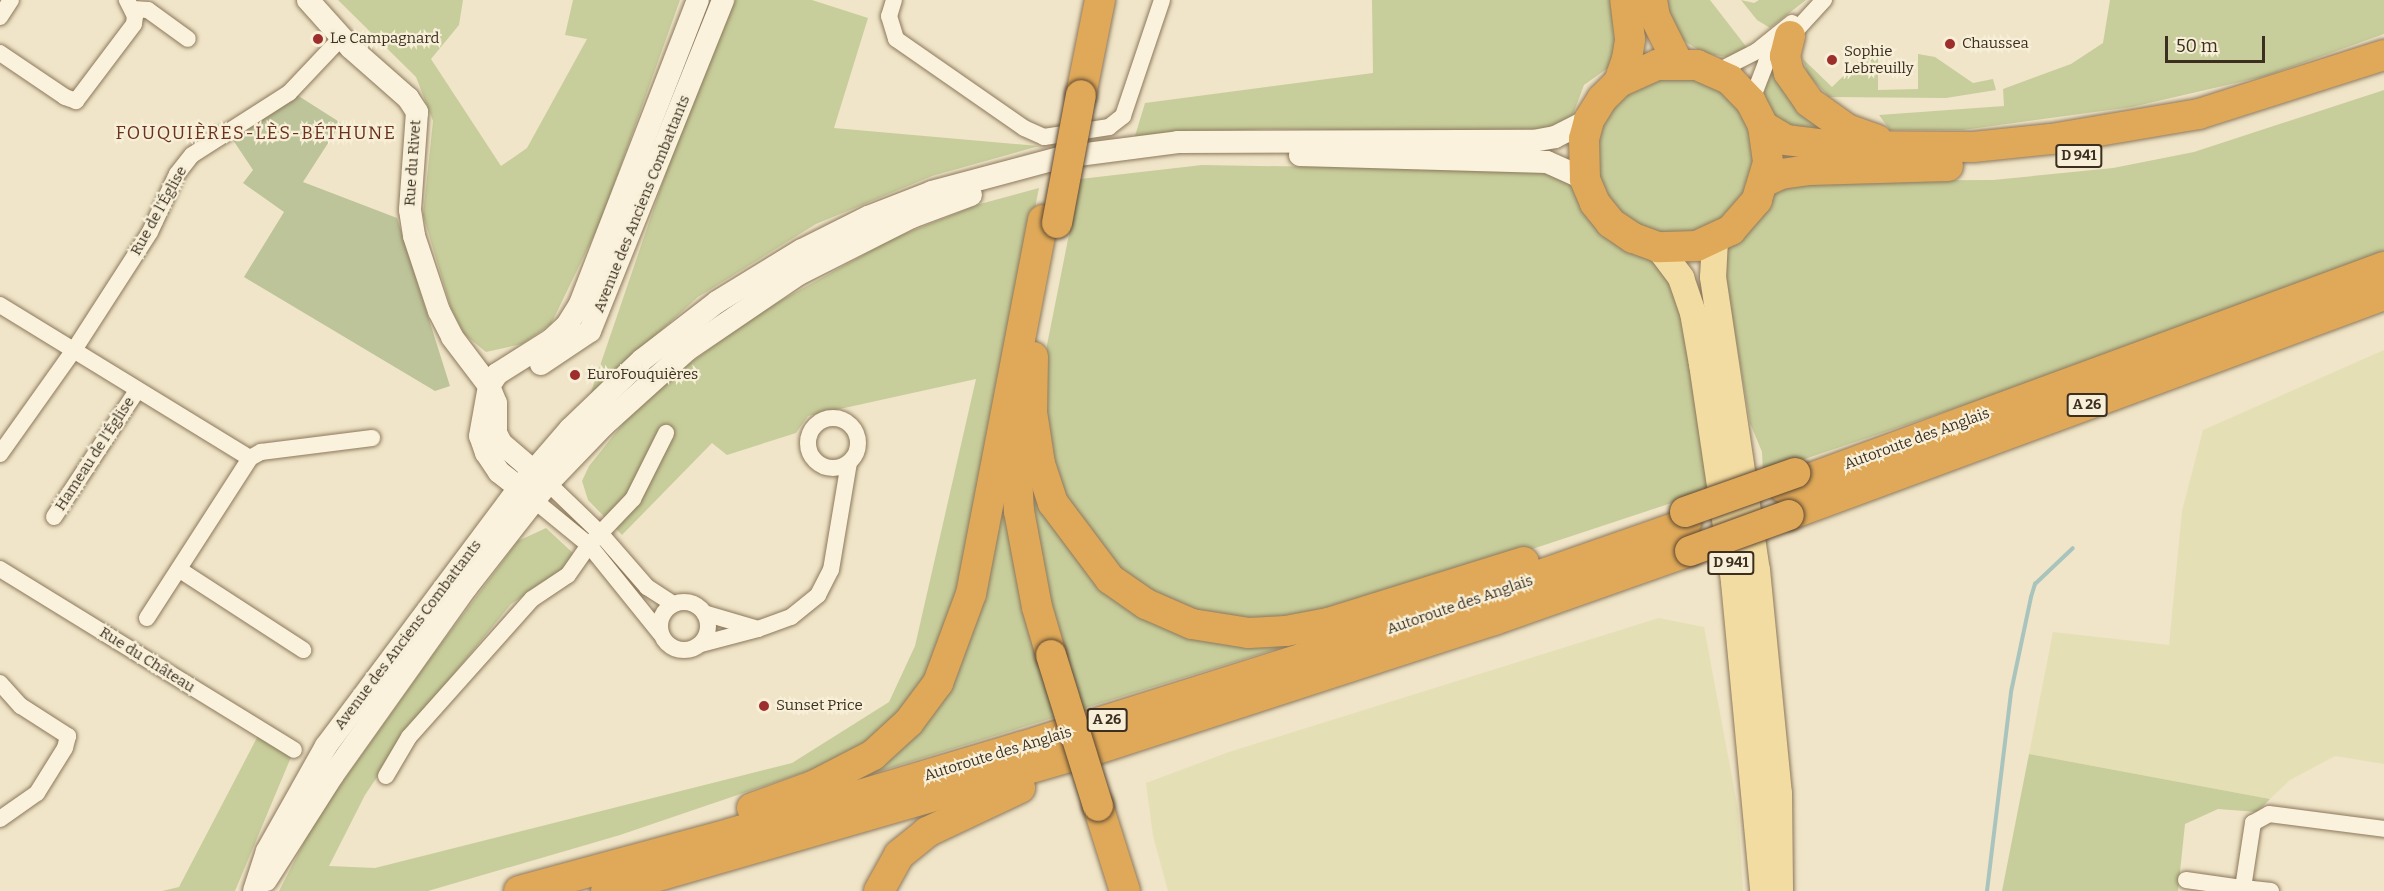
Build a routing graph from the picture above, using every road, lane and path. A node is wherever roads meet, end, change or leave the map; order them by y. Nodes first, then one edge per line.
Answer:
1 (12, 0) edge
2 (308, 0) edge
3 (698, 0) edge
4 (723, 0) edge
5 (894, 0) edge
6 (1081, 0) edge
7 (1100, 0) edge
8 (1162, 0) edge
9 (1624, 0) edge
10 (1652, 0) edge
11 (1824, 0) edge
12 (130, 5) edge
13 (0, 17) edge
14 (1800, 25) junction
15 (341, 38) junction
16 (188, 39) dead end
17 (0, 53) edge
18 (2384, 55) edge
19 (1678, 63) junction
20 (2384, 71) edge
21 (1716, 72) junction
22 (1619, 82) junction
23 (1073, 93) junction
24 (1757, 114) junction
25 (1589, 120) junction
26 (1894, 147) junction
27 (1585, 179) junction
28 (1764, 182) junction
29 (1715, 240) junction
30 (1658, 247) junction
31 (2384, 267) edge
32 (2384, 295) edge
33 (0, 305) edge
34 (74, 350) junction
35 (1025, 359) junction
36 (489, 386) junction
37 (136, 392) junction
38 (666, 433) dead end
39 (372, 438) dead end
40 (0, 454) edge
41 (250, 458) junction
42 (849, 463) dead end
43 (534, 486) junction
44 (1796, 488) junction
45 (54, 517) dead end
46 (1687, 529) junction
47 (595, 539) junction
48 (0, 569) edge
49 (180, 570) junction
50 (673, 604) junction
51 (704, 613) junction
52 (147, 618) dead end
53 (758, 629) junction
54 (660, 633) junction
55 (701, 644) junction
56 (303, 650) dead end
57 (0, 683) edge
58 (1097, 749) junction
59 (294, 750) dead end
60 (386, 776) dead end
61 (1093, 807) junction
62 (0, 819) edge
63 (2384, 829) edge
64 (2186, 880) dead end
65 (2243, 888) junction
66 (256, 891) edge
67 (518, 891) edge
68 (606, 891) edge
69 (879, 891) edge
70 (1113, 891) edge
71 (1125, 891) edge
72 (1763, 891) edge
73 (1780, 891) edge
74 (2271, 891) edge

1 - 13 street
2 - 15 main road, Rue du Rivet
3 - 36 main road, Avenue des Anciens Combattants
4 - 36 main road, Avenue des Anciens Combattants
5 - 8 street
6 - 23 highway
7 - 23 highway
9 - 22 highway
10 - 19 highway
11 - 14 street
12 - 16 street
12 - 17 street
14 - 21 street
14 - 24 street
14 - 26 highway
15 - 34 street, Rue de l'Église
15 - 36 main road, Rue du Rivet
18 - 26 highway, D 941
19 - 21 highway
19 - 22 highway
20 - 28 highway, D 941
21 - 24 highway
22 - 25 highway
23 - 35 highway
24 - 26 highway, D 941
24 - 28 highway
25 - 27 highway
25 - 43 main road
27 - 30 highway
27 - 43 main road
28 - 29 highway
29 - 30 highway
29 - 73 main road, D 941
30 - 72 main road, D 941
31 - 44 highway, Autoroute des Anglais / A 26
32 - 44 highway, Autoroute des Anglais / A 26
33 - 34 street, Hameau de l'Église
34 - 37 street, Hameau de l'Église
34 - 40 street, Rue de l'Église
35 - 46 highway
35 - 61 highway
35 - 67 highway
36 - 43 main road
37 - 41 street, Hameau de l'Église
37 - 45 street, Hameau de l'Église
38 - 47 street
39 - 41 street
41 - 49 street
42 - 53 street
43 - 47 street
43 - 66 main road, Avenue des Anciens Combattants
44 - 46 highway, Autoroute des Anglais / A 26
46 - 58 highway, Autoroute des Anglais / A 26
46 - 67 highway, Autoroute des Anglais / A 26
47 - 50 street
47 - 54 street
47 - 60 street
48 - 59 street, Rue du Château
49 - 52 street
49 - 56 street
50 - 51 street
50 - 54 street
51 - 53 street
51 - 55 street
53 - 55 street
54 - 55 street
57 - 62 street
58 - 68 highway, Autoroute des Anglais / A 26
58 - 69 highway
61 - 70 highway
61 - 71 highway
63 - 65 street
64 - 65 street
65 - 74 street

